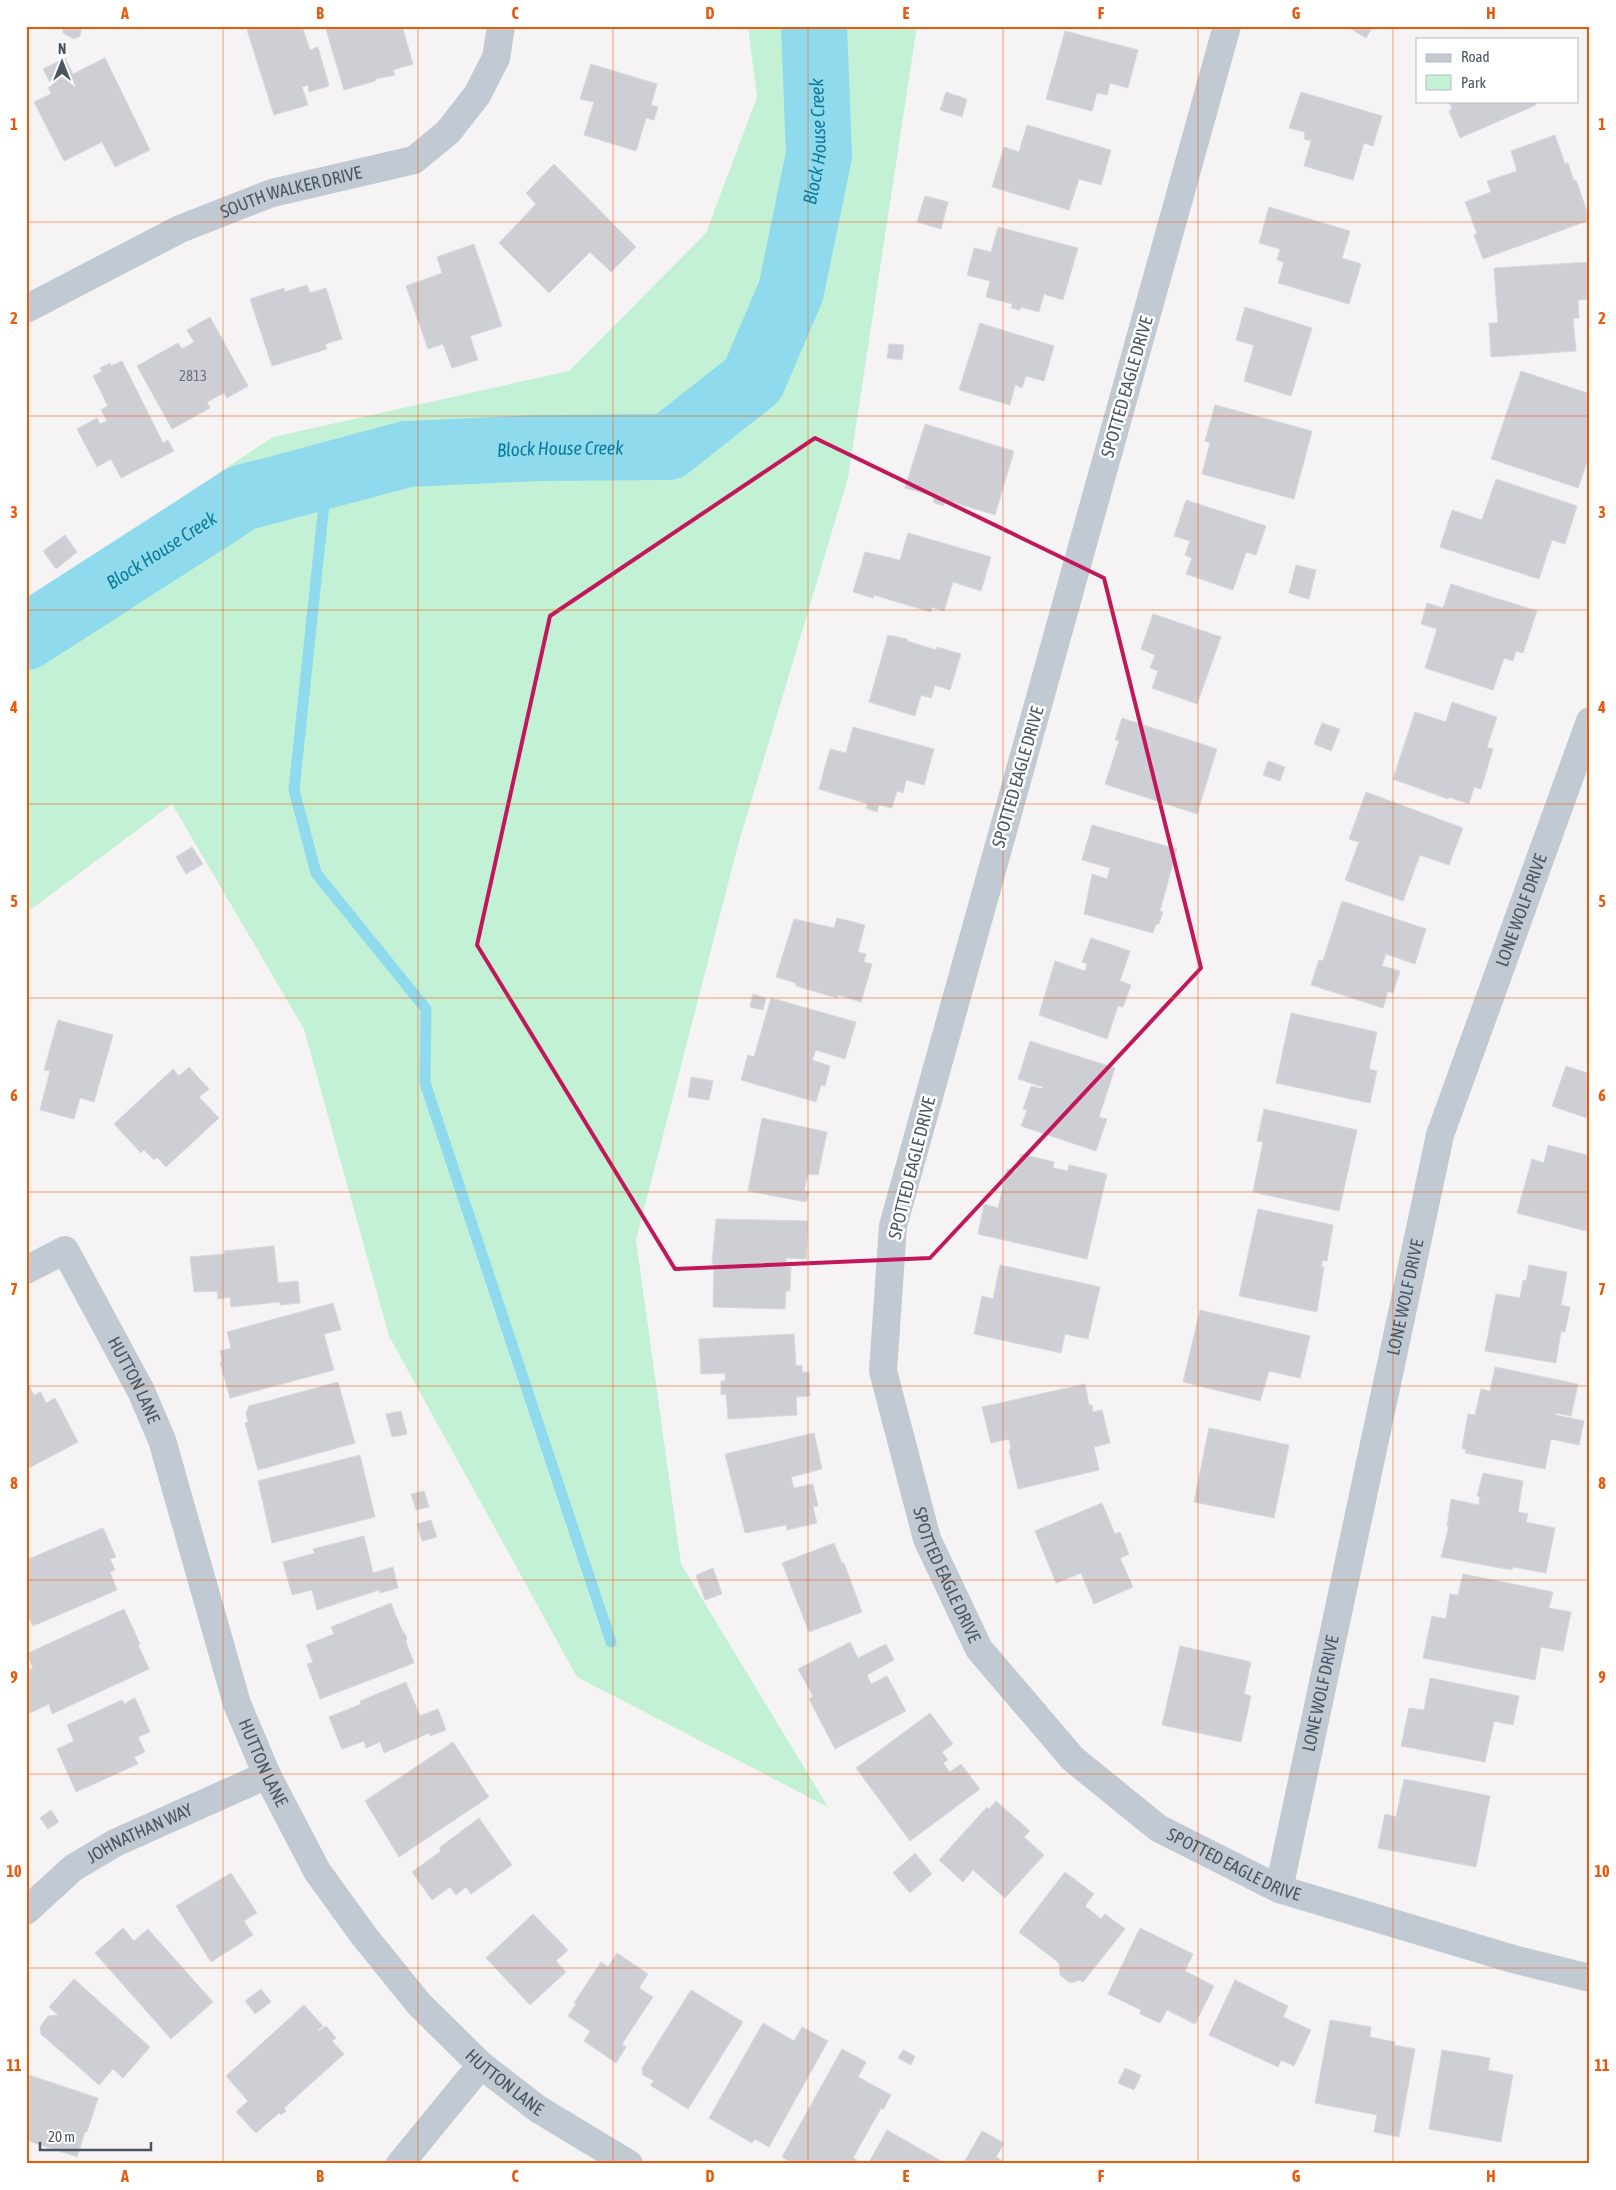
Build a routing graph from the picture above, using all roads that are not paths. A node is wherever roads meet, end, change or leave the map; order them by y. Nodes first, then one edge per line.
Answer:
1 (501, 26) edge
2 (1227, 26) edge
3 (26, 309) edge
4 (1590, 721) edge
5 (26, 1270) edge
6 (267, 1775) junction
7 (1279, 1889) junction
8 (26, 1911) edge
9 (1590, 1978) edge
10 (481, 2065) junction
11 (400, 2164) edge
12 (629, 2164) edge

1 - 3 street, SOUTH WALKER DRIVE
2 - 7 street, SPOTTED EAGLE DRIVE
4 - 7 street, LONE WOLF DRIVE
5 - 6 street, HUTTON LANE
6 - 8 street, JOHNATHAN WAY
6 - 10 street, HUTTON LANE
7 - 9 street, SPOTTED EAGLE DRIVE
10 - 11 street
10 - 12 street, HUTTON LANE

